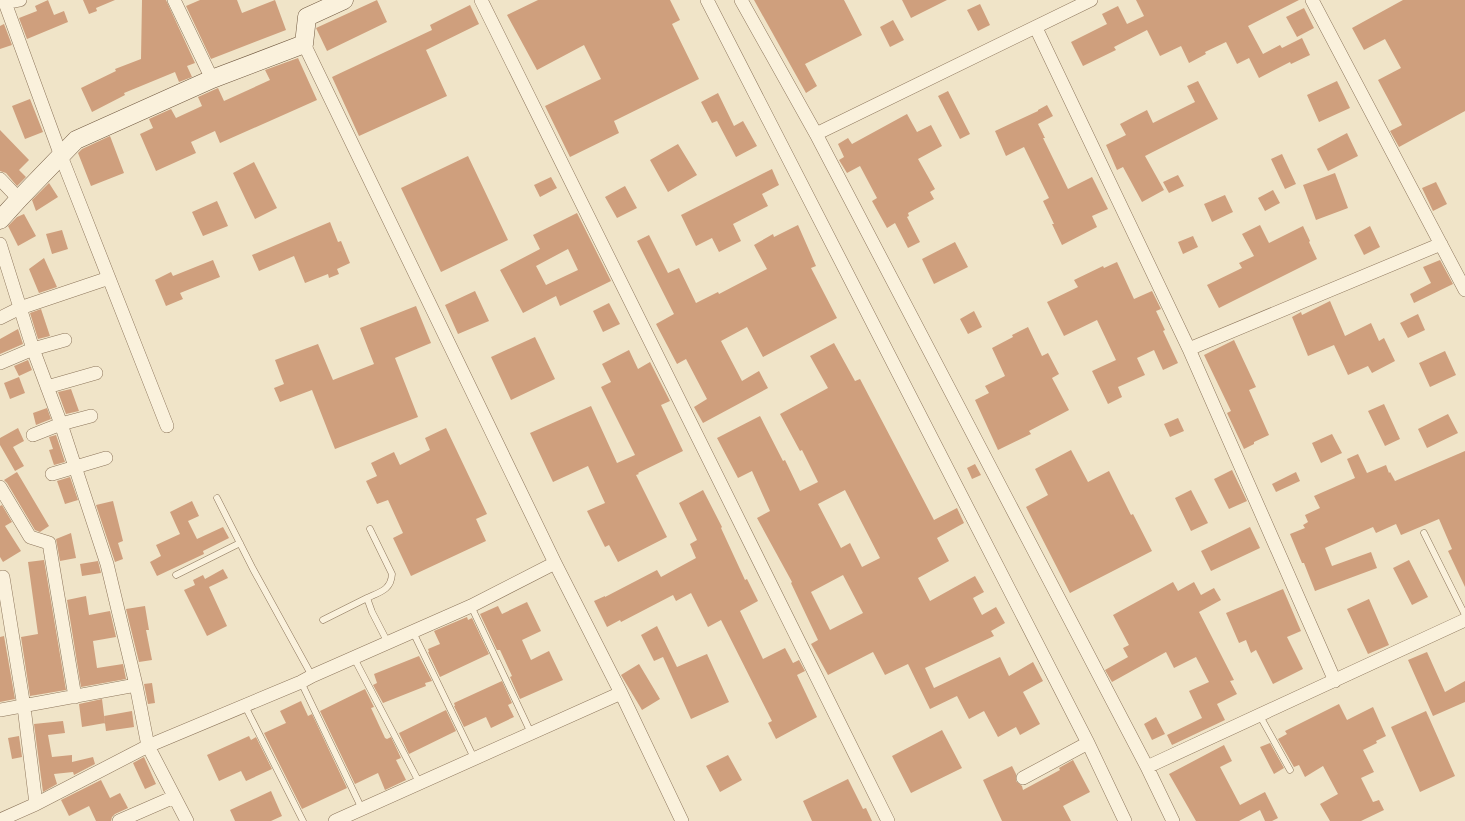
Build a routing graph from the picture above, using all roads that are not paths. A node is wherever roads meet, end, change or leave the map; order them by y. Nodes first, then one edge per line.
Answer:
1 (20, 0) edge
2 (174, 0) edge
3 (344, 0) edge
4 (481, 0) edge
5 (707, 0) edge
6 (741, 0) edge
7 (1092, 0) edge
8 (1312, 0) edge
9 (4, 2) edge
10 (1036, 28) junction
11 (304, 44) junction
12 (212, 79) junction
13 (816, 134) junction
14 (61, 156) junction
15 (0, 179) edge
16 (19, 198) junction
17 (0, 220) edge
18 (0, 244) edge
19 (1442, 244) junction
20 (109, 278) junction
21 (1465, 290) edge
22 (20, 308) junction
23 (0, 318) edge
24 (66, 340) dead end
25 (33, 349) junction
26 (1189, 349) junction
27 (0, 363) edge
28 (96, 373) dead end
29 (47, 387) junction
30 (91, 416) dead end
31 (61, 424) junction
32 (167, 426) dead end
33 (33, 435) dead end
34 (106, 458) dead end
35 (75, 467) junction
36 (52, 474) dead end
37 (0, 487) edge
38 (217, 498) dead end
39 (370, 529) dead end
40 (1424, 532) dead end
41 (240, 543) junction
42 (555, 563) junction
43 (176, 575) dead end
44 (3, 577) dead end
45 (367, 598) junction
46 (471, 606) junction
47 (4, 607) edge
48 (1465, 615) edge
49 (323, 620) dead end
50 (1465, 620) edge
51 (413, 632) junction
52 (388, 643) junction
53 (354, 658) junction
54 (307, 679) junction
55 (1335, 681) junction
56 (136, 685) junction
57 (621, 693) junction
58 (75, 697) junction
59 (245, 706) junction
60 (24, 707) junction
61 (0, 710) edge
62 (1260, 716) junction
63 (531, 733) junction
64 (1088, 743) junction
65 (148, 746) junction
66 (474, 758) junction
67 (1147, 767) junction
68 (1290, 770) dead end
69 (1024, 778) dead end
70 (420, 784) junction
71 (174, 797) junction
72 (36, 804) junction
73 (362, 808) junction
74 (0, 820) edge
75 (119, 821) edge
76 (187, 821) edge
77 (303, 821) edge
78 (335, 821) edge
79 (682, 821) edge
80 (888, 821) edge
81 (1125, 821) edge
82 (1173, 821) edge

1 - 9 street
2 - 12 street
3 - 11 street
4 - 80 street
5 - 64 street
6 - 13 street
7 - 10 street
8 - 19 street
9 - 14 street
10 - 13 street
10 - 26 street
11 - 12 street
11 - 42 street
12 - 14 street
13 - 67 street
14 - 16 street
14 - 20 street
15 - 16 street
16 - 17 street
18 - 22 street
19 - 21 street
19 - 26 street
20 - 22 street
20 - 32 street
22 - 23 street
22 - 25 street
24 - 25 street
25 - 27 street
25 - 29 street
26 - 55 street
28 - 29 street
29 - 31 street
30 - 31 street
31 - 33 street
31 - 35 street
34 - 35 street
35 - 36 street
35 - 56 street
37 - 58 street
38 - 41 lane
39 - 45 lane
40 - 48 lane
41 - 43 lane
41 - 54 lane
42 - 46 street
42 - 57 street
44 - 47 street
45 - 49 lane
45 - 52 lane
46 - 51 street
46 - 63 lane
47 - 60 street
50 - 55 street
51 - 52 street
51 - 66 lane
52 - 53 street
53 - 54 street
53 - 70 lane
54 - 59 street
54 - 73 lane
55 - 62 street
56 - 58 street
56 - 65 street
57 - 63 street
57 - 79 street
58 - 60 street
59 - 65 street
59 - 77 lane
60 - 61 street
60 - 72 street
62 - 67 street
62 - 68 lane
63 - 66 street
64 - 69 street
64 - 81 street
65 - 71 street
65 - 72 street
66 - 70 street
67 - 82 street
70 - 73 street
71 - 75 street
71 - 76 street
72 - 74 street
73 - 78 street

